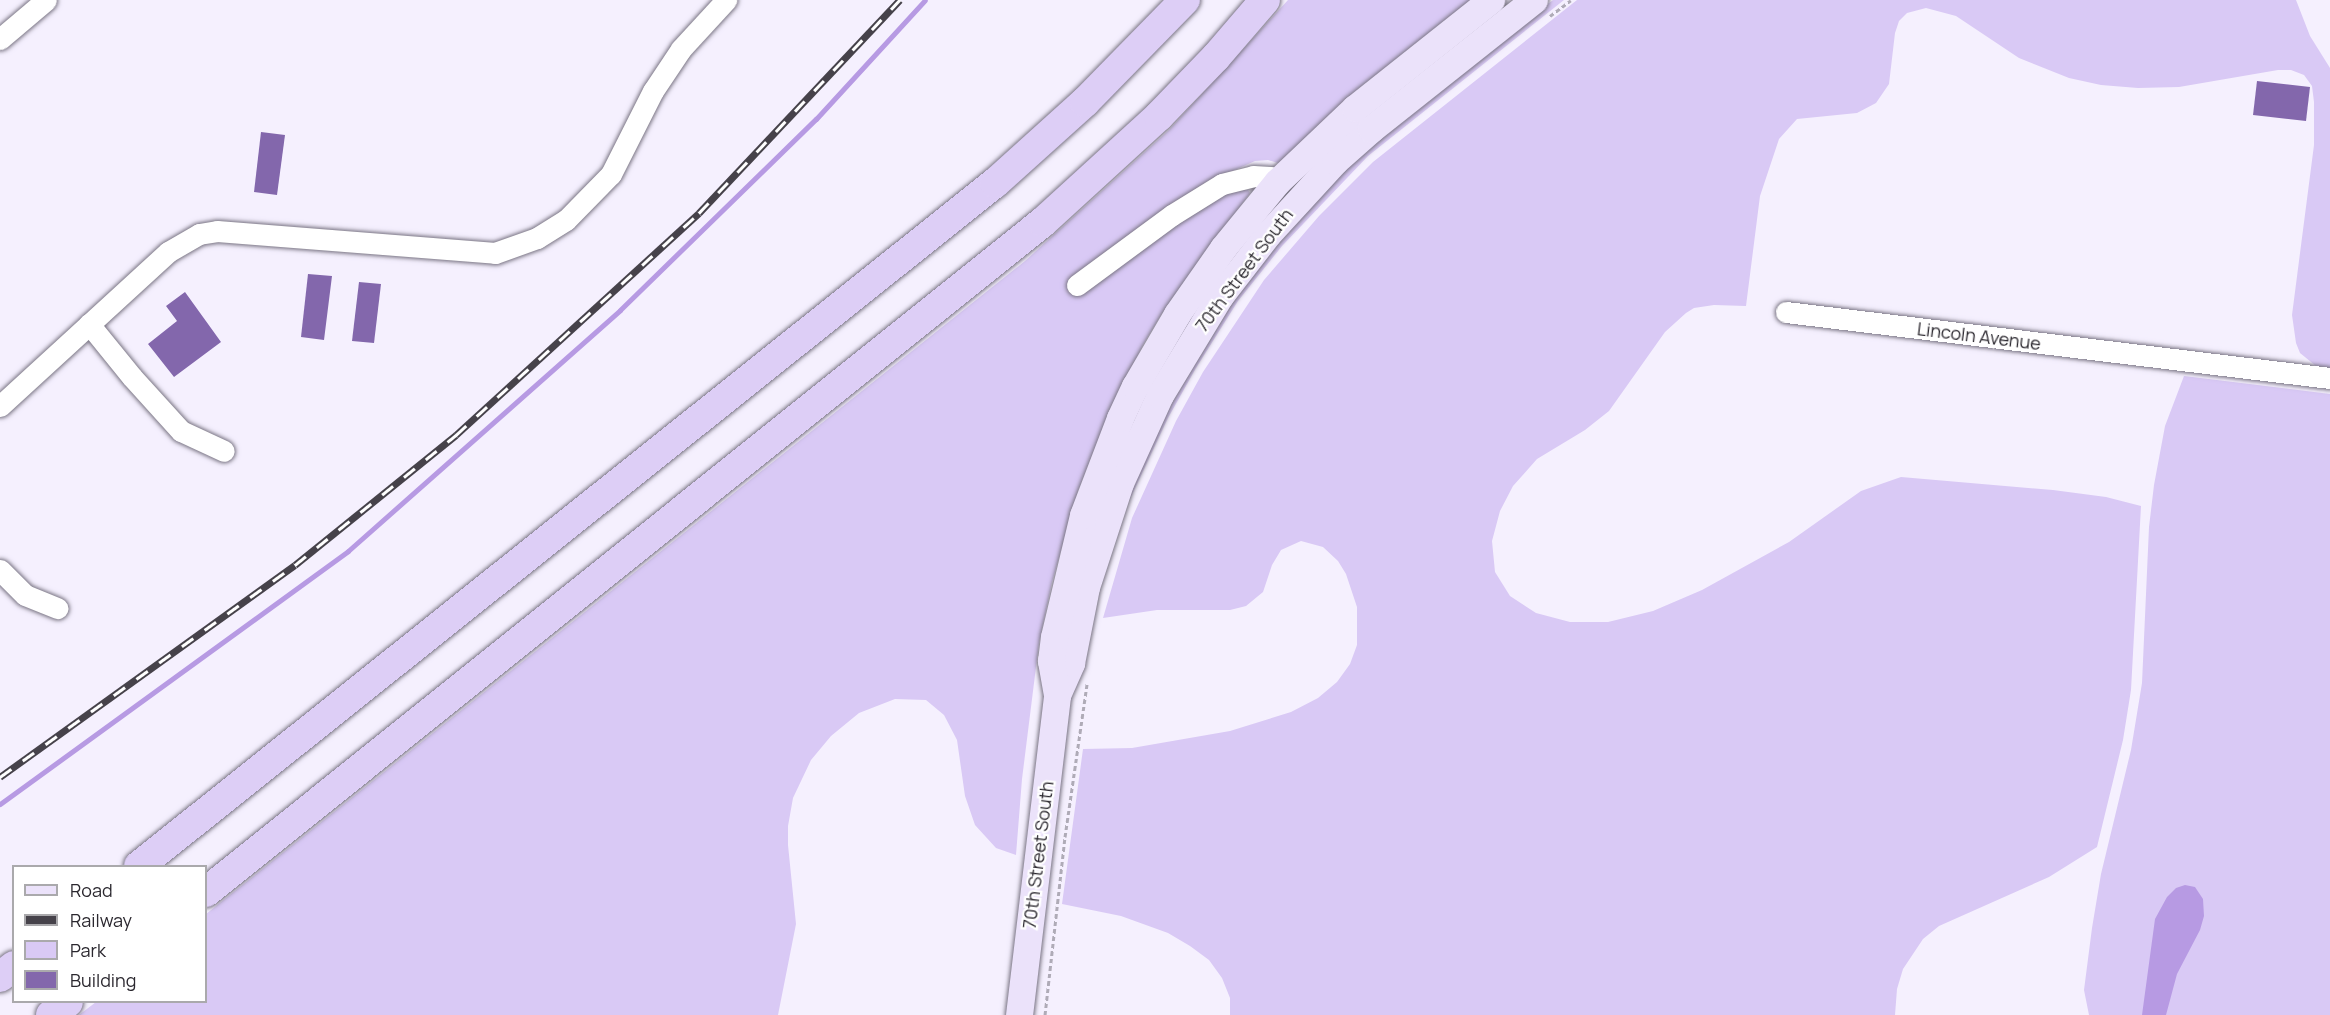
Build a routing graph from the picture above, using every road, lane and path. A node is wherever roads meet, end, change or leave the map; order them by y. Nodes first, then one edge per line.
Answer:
1 (46, 0) edge
2 (726, 0) edge
3 (1185, 0) edge
4 (1265, 0) edge
5 (1491, 0) edge
6 (1570, 0) edge
7 (1538, 11) edge
8 (0, 39) edge
9 (1277, 182) junction
10 (1077, 285) dead end
11 (1786, 312) dead end
12 (89, 324) junction
13 (2330, 378) edge
14 (1, 402) edge
15 (224, 451) dead end
16 (0, 570) edge
17 (57, 608) dead end
18 (1088, 681) dead end
19 (1057, 695) junction
20 (142, 865) edge
21 (207, 891) edge
22 (12, 968) edge
23 (0, 977) edge
24 (67, 1003) edge
25 (51, 1015) edge
26 (1019, 1015) edge
27 (1045, 1015) edge

1 - 8 street
2 - 12 street
3 - 20 highway
4 - 21 highway
5 - 9 main road, 70th Street South
6 - 7 path
7 - 19 main road, 70th Street South
9 - 10 street
9 - 19 main road, 70th Street South
11 - 13 street, Lincoln Avenue
12 - 14 street
12 - 15 street
16 - 17 street
18 - 27 path
19 - 26 main road, 70th Street South
22 - 23 highway
24 - 25 highway

